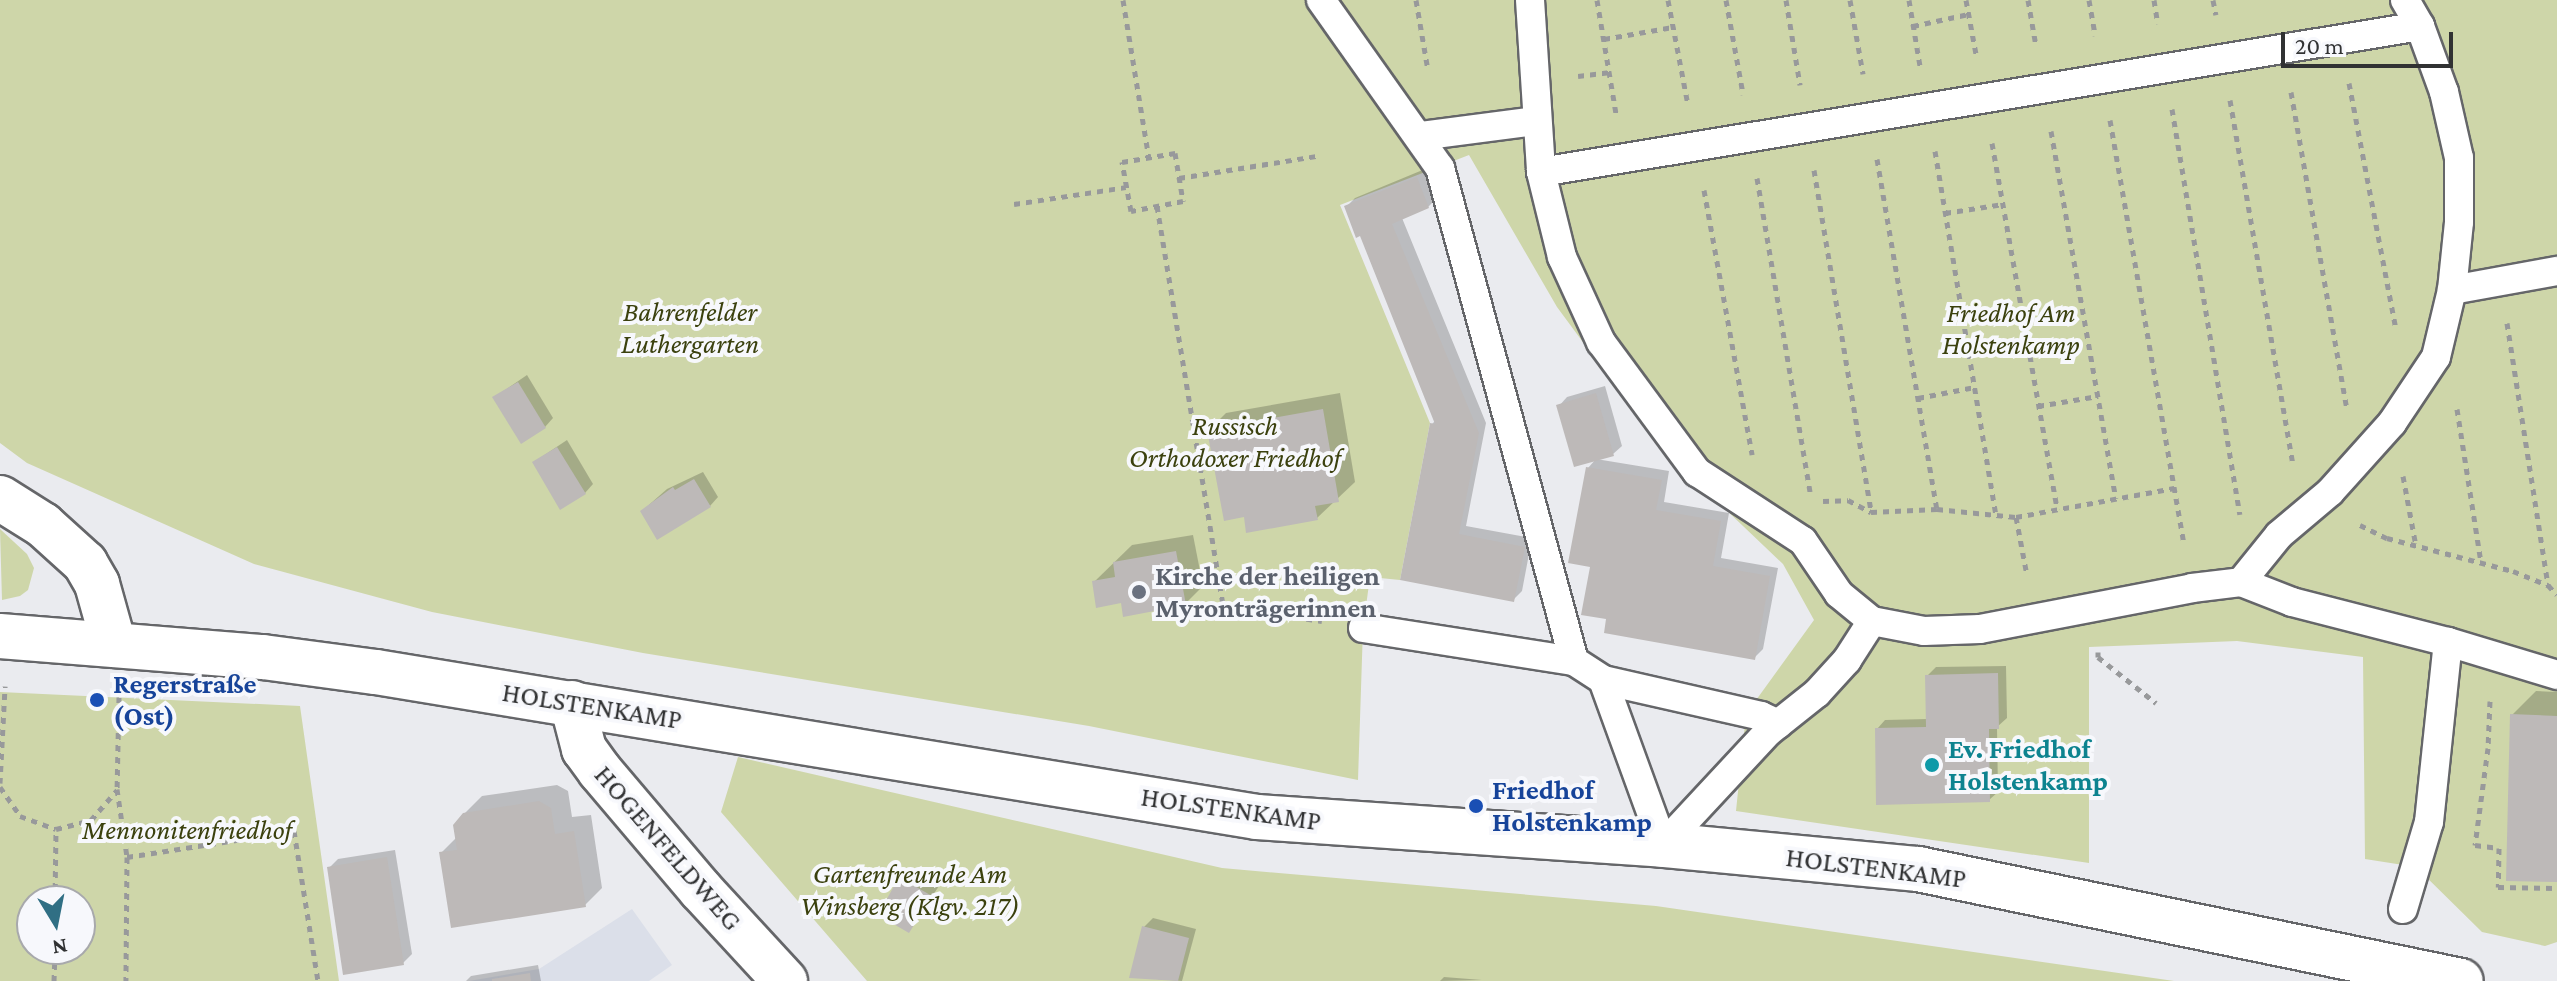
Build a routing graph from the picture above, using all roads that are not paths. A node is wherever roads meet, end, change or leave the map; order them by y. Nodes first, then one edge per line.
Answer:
1 (1321, 0) edge
2 (1530, 0) edge
3 (2405, 0) edge
4 (2420, 26) junction
5 (1536, 121) junction
6 (1420, 136) junction
7 (1541, 172) junction
8 (2557, 271) edge
9 (2452, 290) junction
10 (0, 498) edge
11 (2241, 582) junction
12 (1872, 621) junction
13 (1363, 628) road end
14 (2448, 642) junction
15 (114, 645) junction
16 (3, 655) edge
17 (1574, 661) junction
18 (2557, 675) edge
19 (1603, 680) junction
20 (572, 703) junction
21 (1778, 724) junction
22 (1663, 845) junction
23 (2403, 909) dead end
24 (785, 981) edge
25 (2461, 981) edge

1 - 6 lane
2 - 5 lane
3 - 4 lane
4 - 7 lane
4 - 9 lane
5 - 6 lane
5 - 7 lane
6 - 17 lane
7 - 12 lane
8 - 9 lane
9 - 11 lane
10 - 15 street
11 - 12 lane
11 - 14 lane
12 - 21 lane
13 - 17 lane
14 - 18 lane
14 - 23 lane
15 - 16 street, HOLSTENKAMP
15 - 20 street, HOLSTENKAMP
17 - 19 lane
19 - 21 lane
19 - 22 lane
20 - 22 street, HOLSTENKAMP
20 - 24 street, HOGENFELDWEG
21 - 22 lane
22 - 25 street, HOLSTENKAMP

